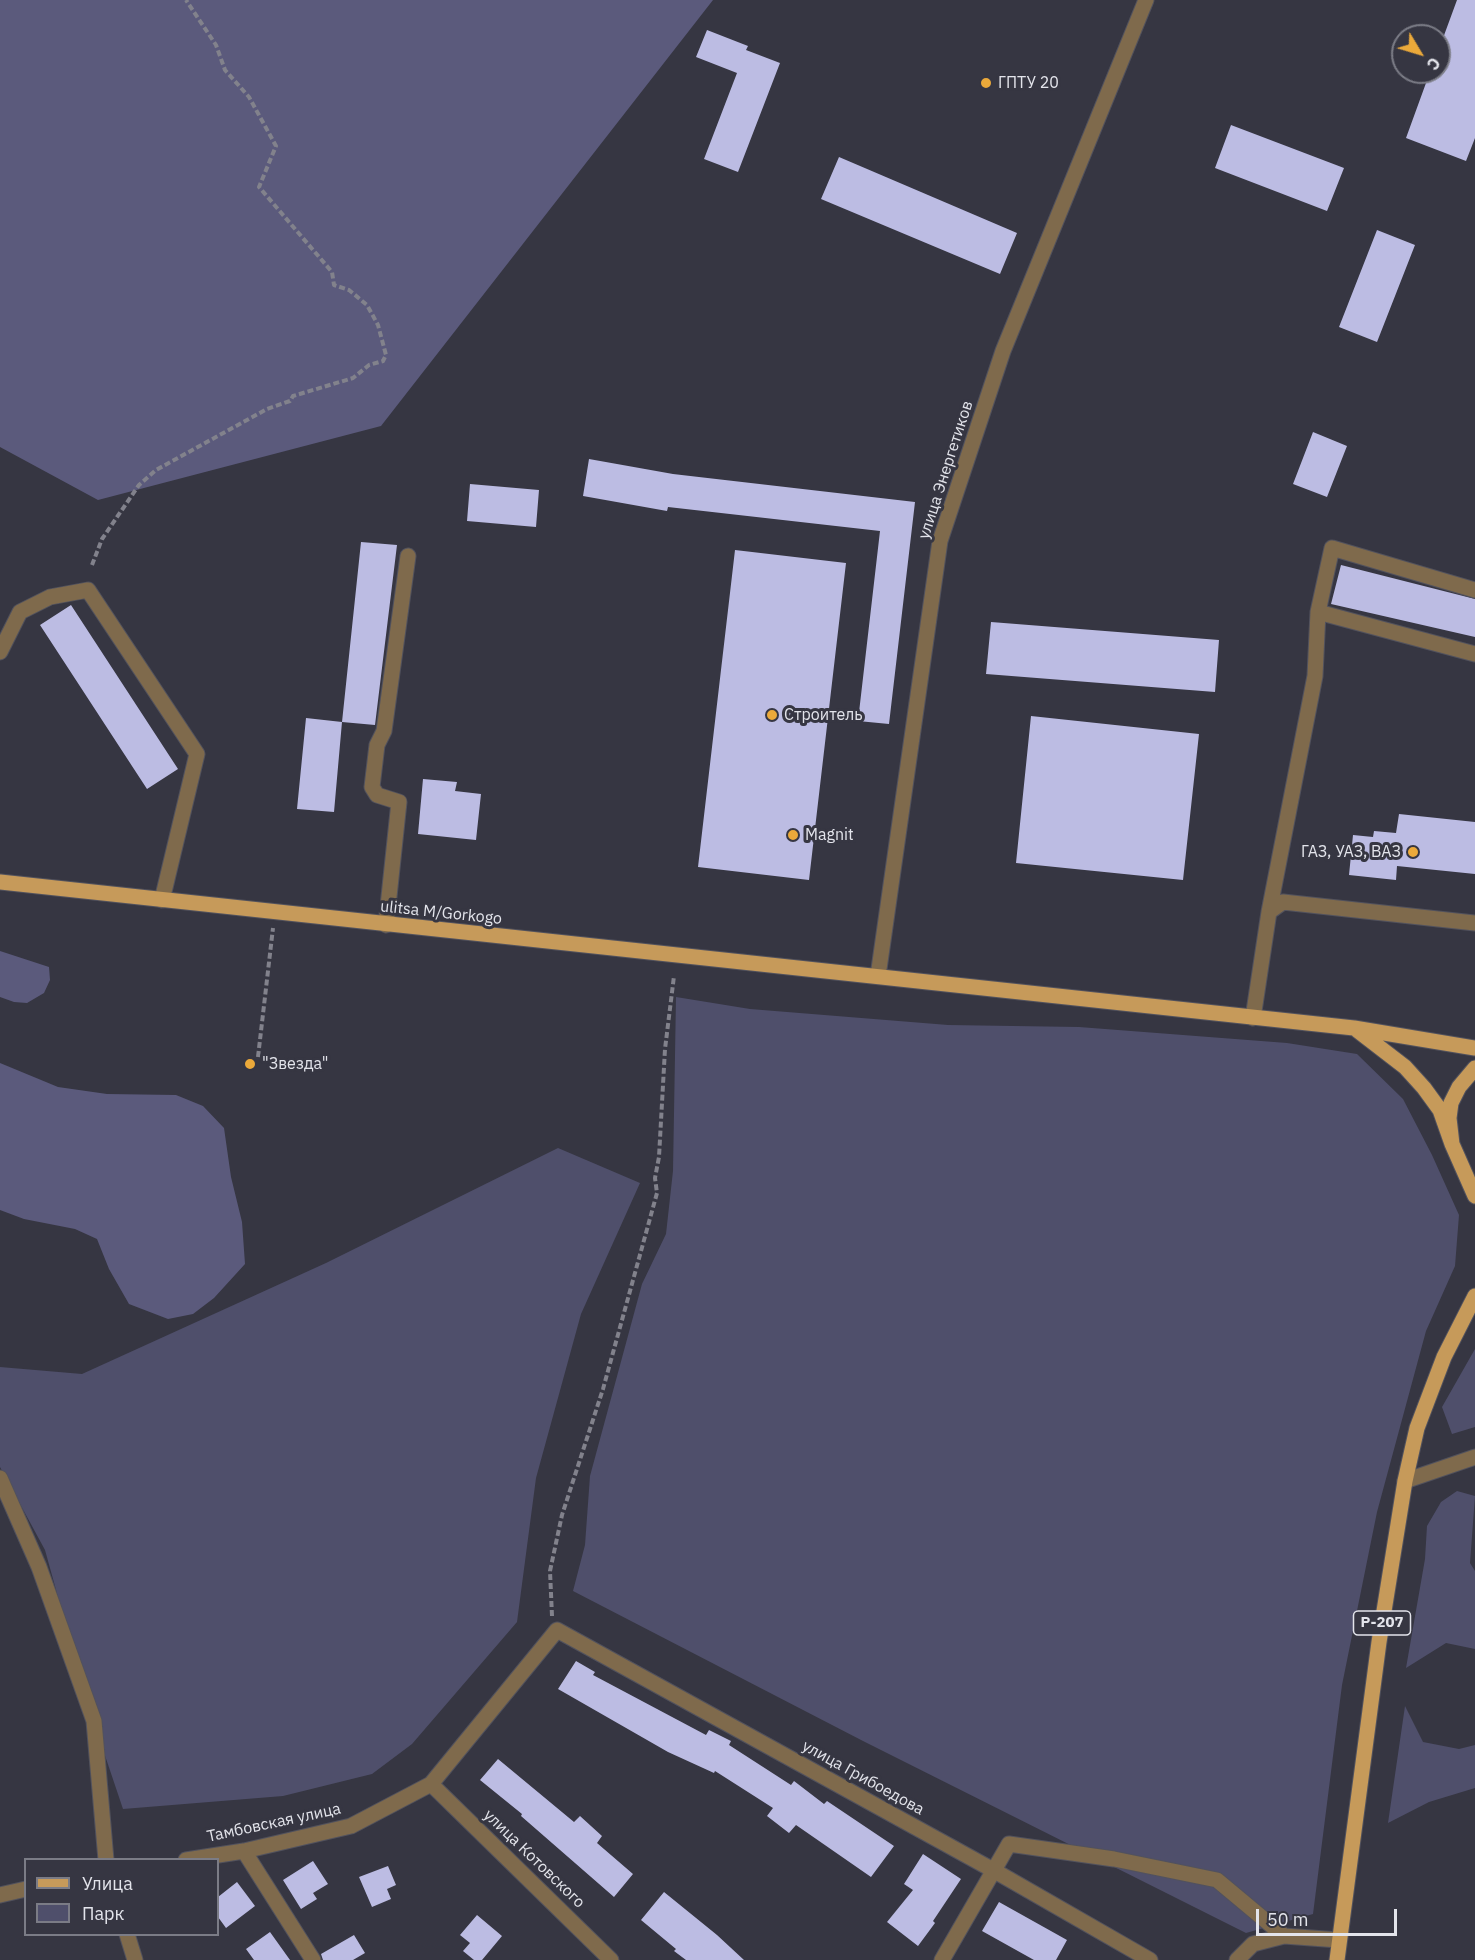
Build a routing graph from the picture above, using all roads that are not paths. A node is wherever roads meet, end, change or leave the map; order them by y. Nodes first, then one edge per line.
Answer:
1 (1146, 0) edge
2 (408, 556) dead end
3 (1475, 590) edge
4 (1318, 612) junction
5 (0, 652) edge
6 (1475, 654) edge
7 (0, 882) edge
8 (162, 900) junction
9 (1269, 912) junction
10 (1475, 923) edge
11 (386, 925) junction
12 (878, 976) junction
13 (1253, 1018) junction
14 (1354, 1028) junction
15 (1475, 1048) edge
16 (1475, 1068) edge
17 (1452, 1144) junction
18 (1461, 1165) junction
19 (1475, 1177) edge
20 (1475, 1196) edge
21 (1474, 1295) edge
22 (1475, 1458) edge
23 (0, 1478) edge
24 (1405, 1481) junction
25 (431, 1784) junction
26 (244, 1851) junction
27 (106, 1858) edge
28 (199, 1858) edge
29 (993, 1870) junction
30 (24, 1889) edge
31 (0, 1895) edge
32 (127, 1936) edge
33 (1284, 1936) junction
34 (1339, 1940) junction
35 (135, 1960) edge
36 (314, 1960) edge
37 (611, 1960) edge
38 (942, 1960) edge
39 (1150, 1960) edge
40 (1237, 1960) edge
41 (1337, 1960) edge

1 - 12 street, улица Энергетиков
2 - 11 street
3 - 4 street
4 - 6 street
4 - 9 street
5 - 8 street
7 - 8 main road, ulitsa M/Gorkogo
8 - 11 main road, ulitsa M/Gorkogo
9 - 10 street
9 - 13 street
11 - 12 main road, ulitsa M/Gorkogo
12 - 13 main road, ulitsa M/Gorkogo
13 - 14 main road, ulitsa M/Gorkogo
14 - 15 main road, ulitsa M/Gorkogo
14 - 17 main road
16 - 17 main road
17 - 18 main road
18 - 19 main road
18 - 20 main road
21 - 24 main road, Р-207
22 - 24 street
23 - 27 street
24 - 34 main road, Р-207
25 - 26 street, Тамбовская улица
25 - 29 street, улица Грибоедова
25 - 37 street, улица Котовского
26 - 28 street, Тамбовская улица
26 - 36 street
29 - 33 street
29 - 38 street
29 - 39 street, улица Грибоедова
30 - 31 street
32 - 35 street
33 - 34 street
33 - 40 street
34 - 41 main road, Р-207

